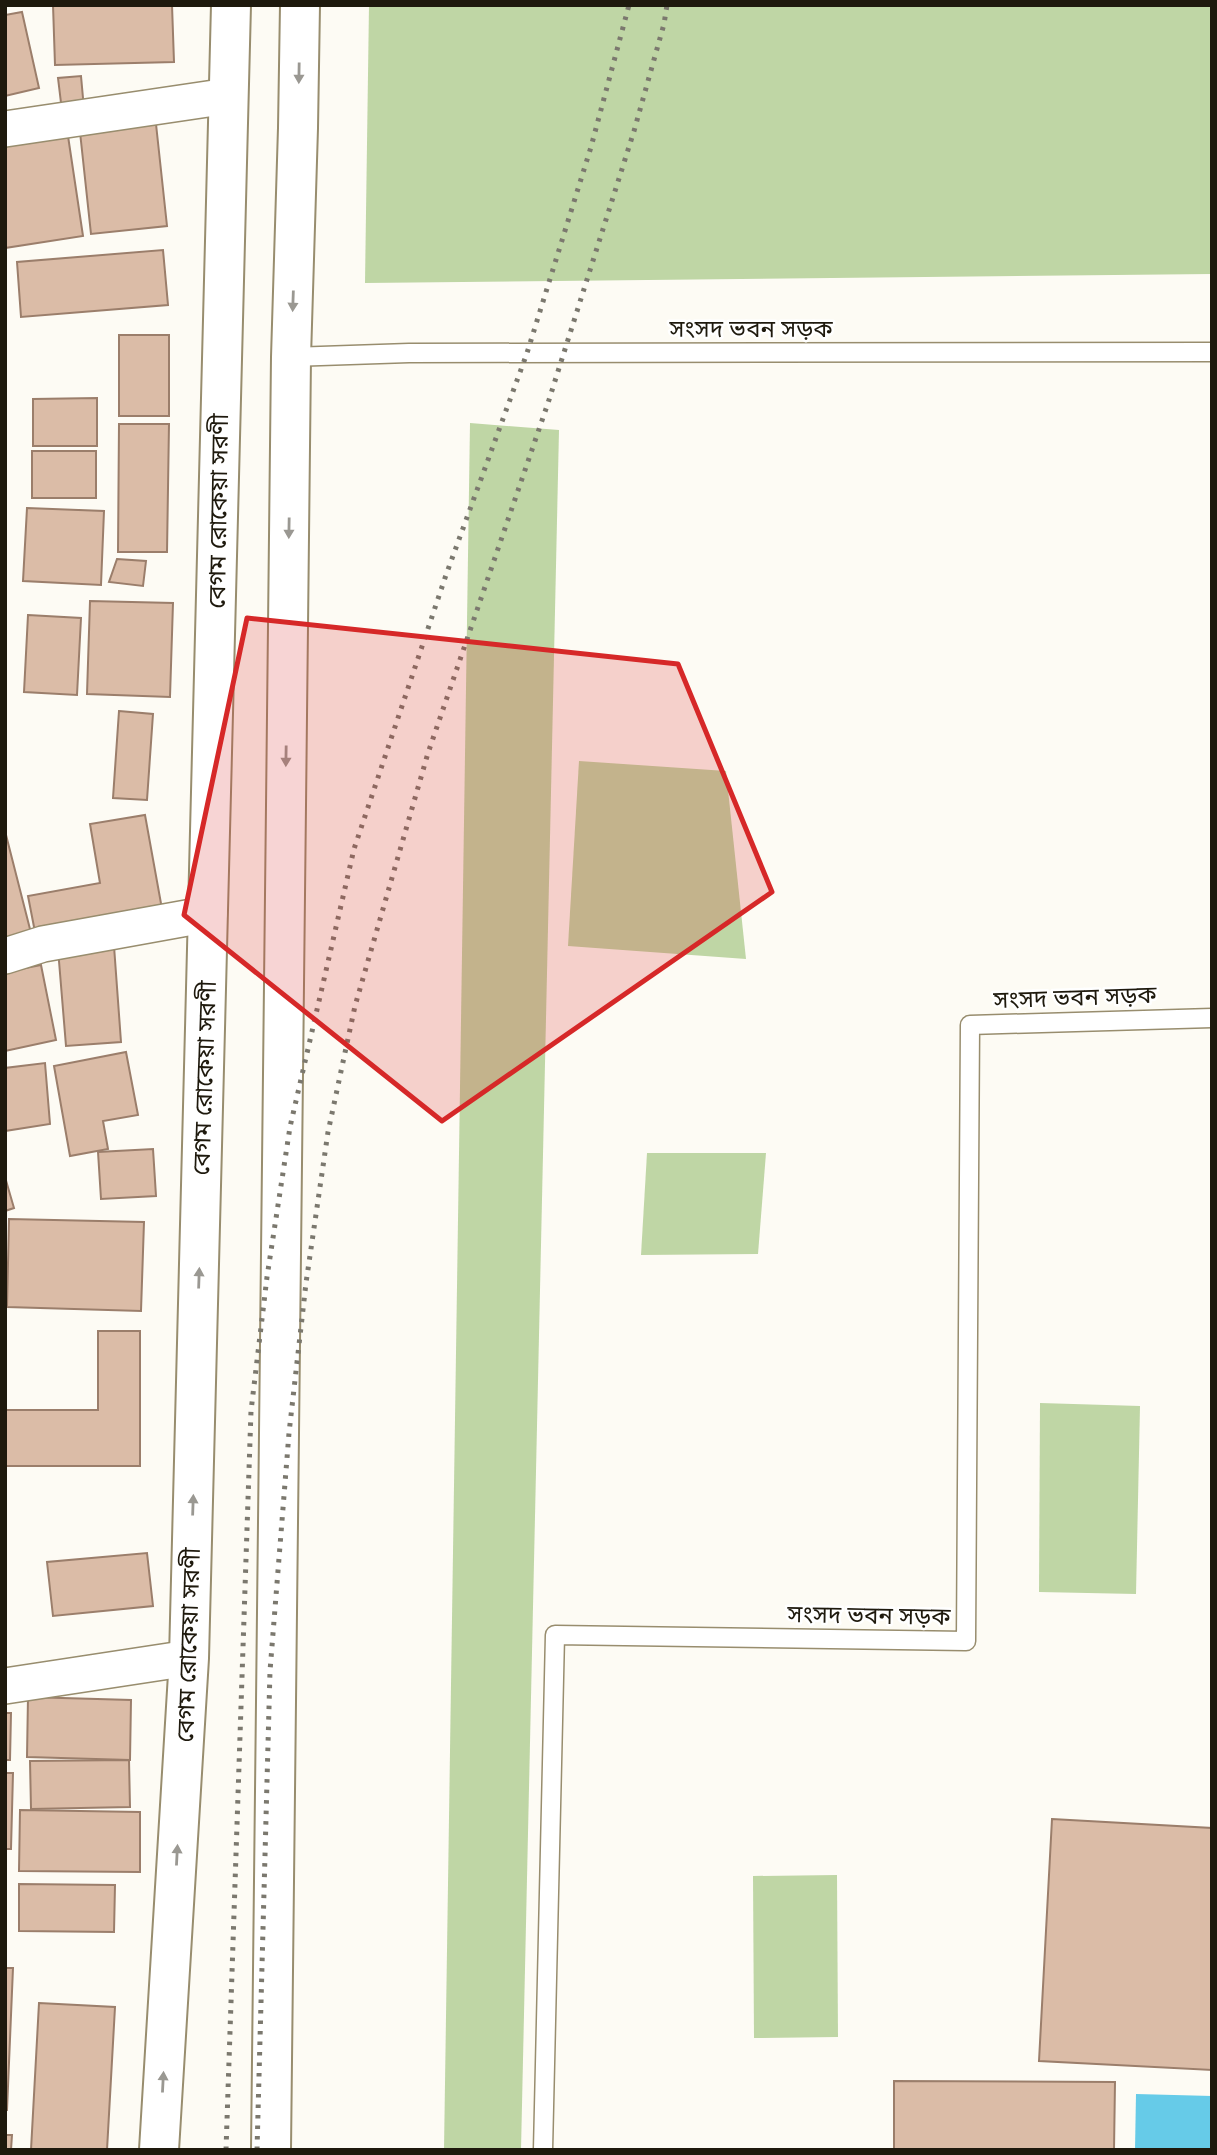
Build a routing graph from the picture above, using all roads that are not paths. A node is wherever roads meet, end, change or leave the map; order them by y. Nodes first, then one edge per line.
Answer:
1 (230, 5) edge
2 (300, 5) edge
3 (228, 96) junction
4 (5, 129) edge
5 (1212, 352) edge
6 (291, 357) junction
7 (209, 914) junction
8 (5, 956) edge
9 (1212, 1018) edge
10 (189, 1658) junction
11 (5, 1686) edge
12 (159, 2150) edge
13 (271, 2150) edge
14 (542, 2150) edge

1 - 3 main road, বেগম রোকেয়া সরণী
2 -> 6 main road
3 - 4 street
3 - 7 main road, বেগম রোকেয়া সরণী
5 - 6 lane, সংসদ ভবন সড়ক
6 -> 13 main road
7 - 8 street
10 -> 7 main road, বেগম রোকেয়া সরণী
9 - 14 lane, সংসদ ভবন সড়ক
10 - 11 street
12 -> 10 main road, বেগম রোকেয়া সরণী

